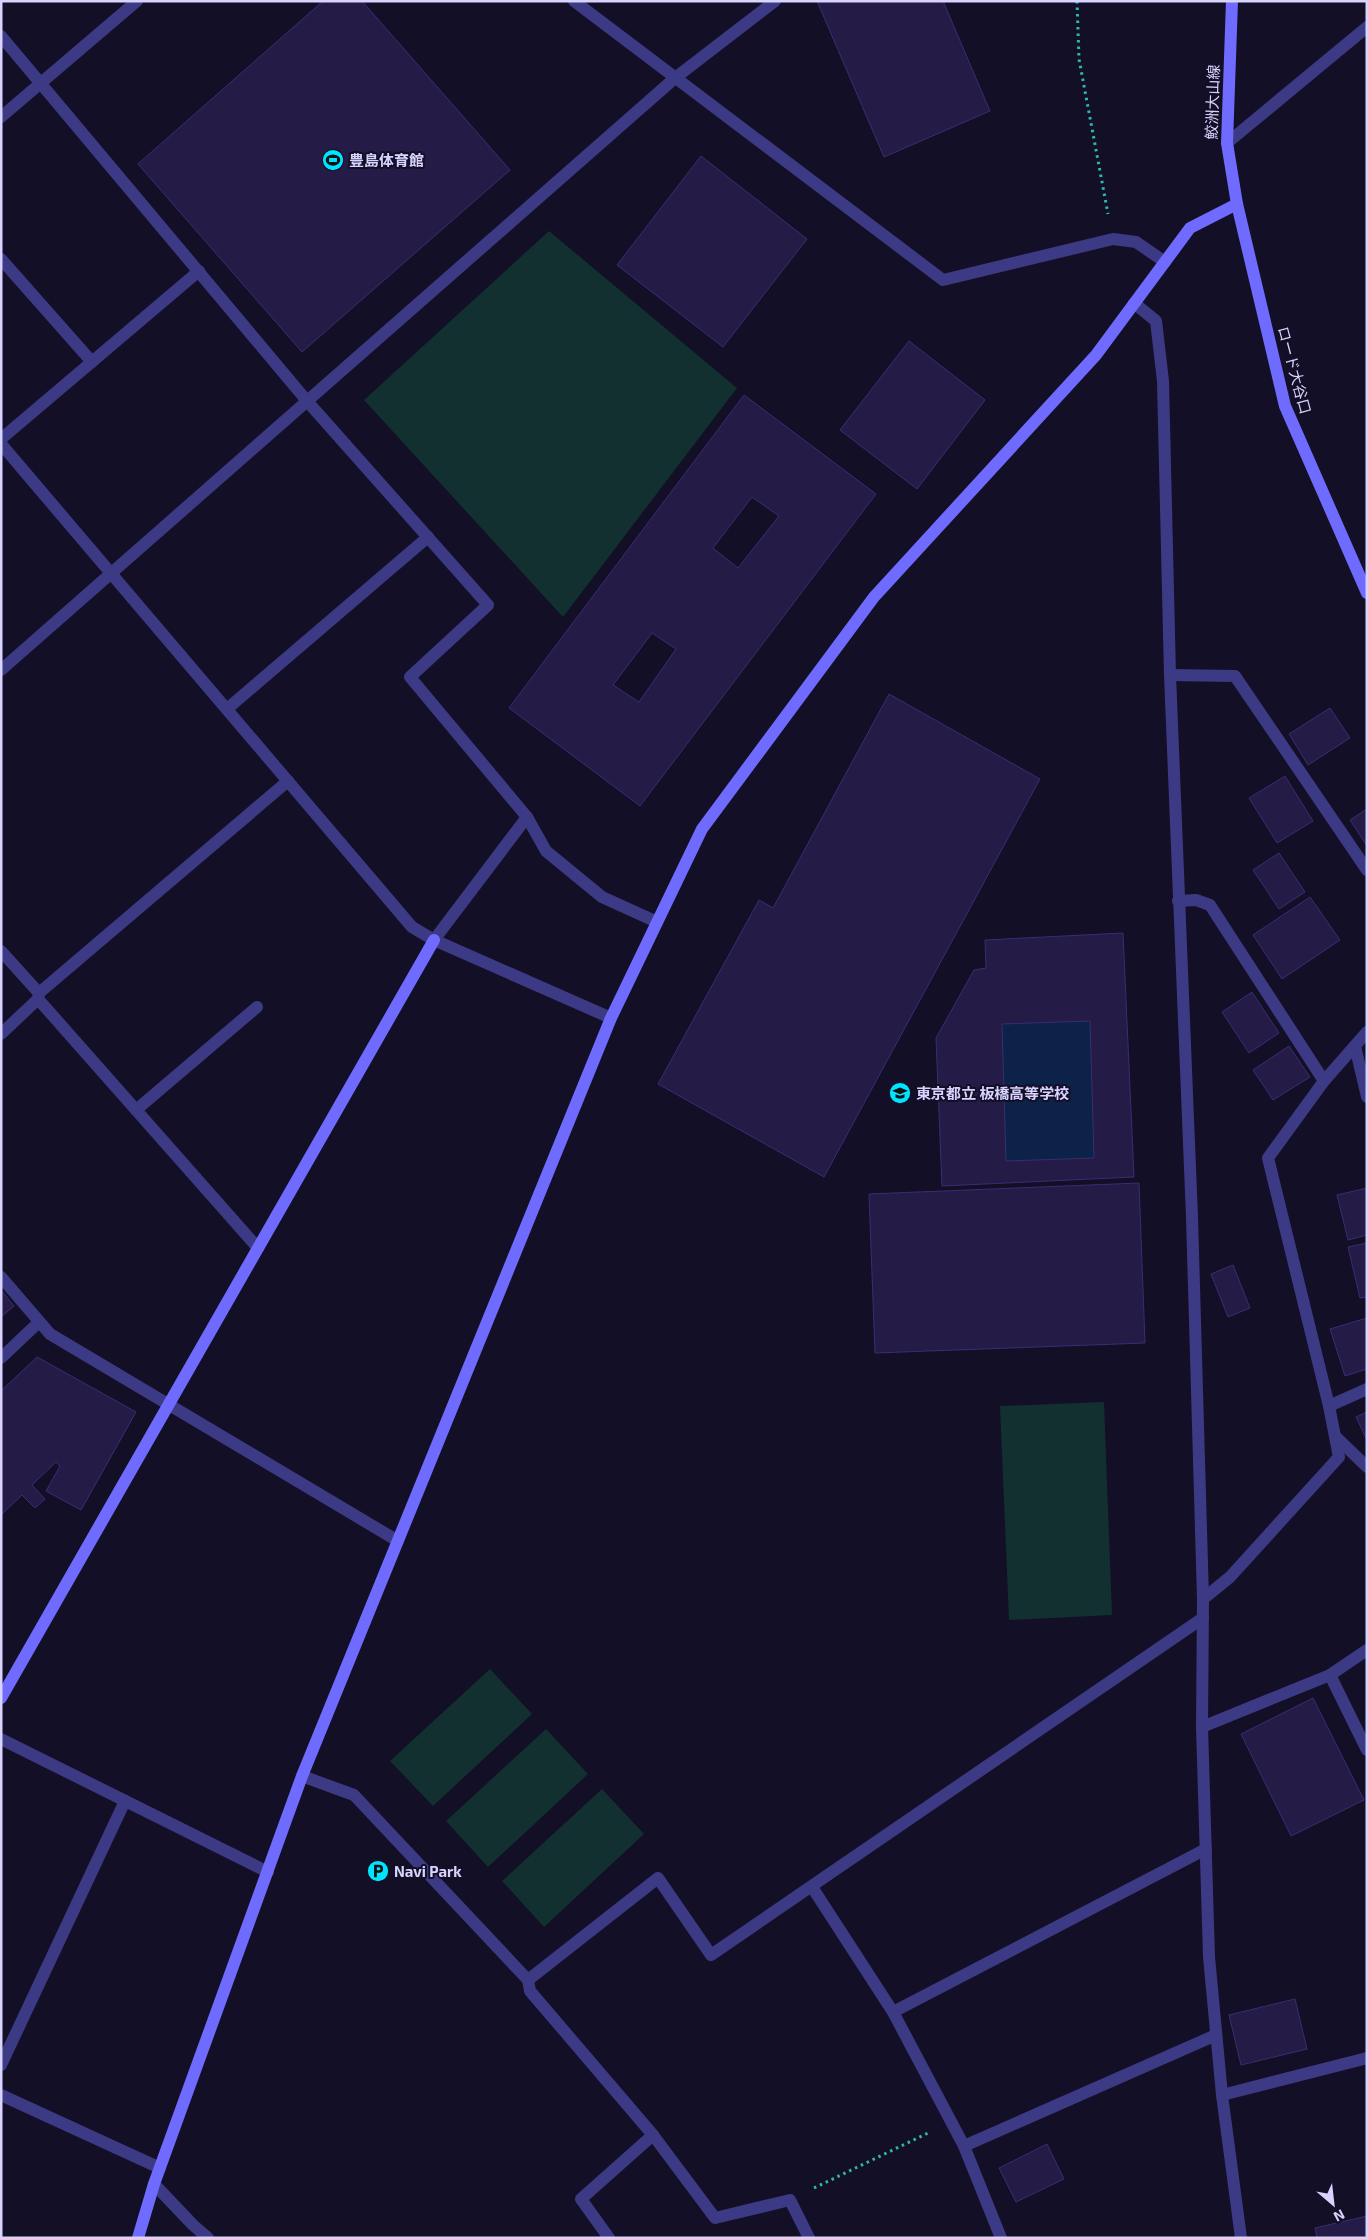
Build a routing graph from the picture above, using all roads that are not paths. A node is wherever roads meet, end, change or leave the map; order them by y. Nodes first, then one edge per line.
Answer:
1 (137, 1) edge
2 (574, 1) edge
3 (775, 1) edge
4 (1232, 1) edge
5 (1367, 26) edge
6 (1, 36) edge
7 (675, 78) junction
8 (41, 83) junction
9 (1, 117) edge
10 (1227, 143) junction
11 (1237, 204) junction
12 (1, 258) edge
13 (1165, 262) junction
14 (199, 271) junction
15 (1134, 303) junction
16 (92, 362) junction
17 (307, 400) junction
18 (1, 439) edge
19 (1, 444) edge
20 (428, 537) junction
21 (111, 573) junction
22 (1367, 593) edge
23 (1, 670) edge
24 (1170, 675) junction
25 (227, 709) junction
26 (288, 781) junction
27 (527, 817) junction
28 (1367, 870) edge
29 (1178, 901) junction
30 (657, 922) junction
31 (434, 940) junction
32 (1, 951) edge
33 (38, 996) junction
34 (257, 1007) dead end
35 (611, 1018) junction
36 (1367, 1032) edge
37 (1, 1034) edge
38 (1355, 1046) junction
39 (1324, 1081) junction
40 (1367, 1097) edge
41 (136, 1110) junction
42 (258, 1248) junction
43 (1, 1276) edge
44 (39, 1322) junction
45 (1, 1358) edge
46 (1367, 1389) edge
47 (169, 1404) junction
48 (1329, 1406) junction
49 (1335, 1436) junction
50 (1367, 1467) edge
51 (398, 1541) junction
52 (1203, 1599) junction
53 (1203, 1618) junction
54 (1367, 1650) edge
55 (1330, 1676) junction
56 (1, 1698) edge
57 (1202, 1727) junction
58 (1, 1740) edge
59 (1367, 1750) edge
60 (302, 1776) junction
61 (124, 1801) junction
62 (1206, 1849) junction
63 (268, 1872) junction
64 (812, 1886) junction
65 (528, 1980) junction
66 (893, 2012) junction
67 (1216, 2035) junction
68 (1367, 2058) edge
69 (1, 2065) edge
70 (1, 2095) edge
71 (1222, 2095) junction
72 (653, 2135) junction
73 (964, 2146) junction
74 (160, 2168) junction
75 (154, 2184) junction
76 (138, 2238) edge
77 (208, 2238) edge
78 (609, 2238) edge
79 (809, 2238) edge
80 (1001, 2238) edge
81 (1241, 2238) edge

1 - 8 street
2 - 7 street
3 - 7 street
4 - 10 street, 鮫洲大山線
5 - 10 street
6 - 8 street
7 - 13 street
7 - 17 street
8 - 9 street
8 - 14 street
10 - 11 street, 鮫洲大山線
11 - 13 street
11 - 22 street, ロード大谷口
12 - 16 street
13 - 15 street
14 - 16 street
14 - 17 street
15 - 24 street
15 - 30 street
16 - 18 street
17 - 20 street
17 - 21 street
19 - 21 street
20 - 25 street
20 - 27 street
21 - 23 street
21 - 25 street
24 - 28 street
24 - 29 street
25 - 26 street
26 - 31 street
26 - 33 street
27 - 30 street
27 - 31 street
29 - 39 street
29 - 52 street
30 - 35 street
31 - 35 street
31 - 42 street
32 - 33 street
33 - 37 street
33 - 41 street
34 - 41 street
35 - 51 street
36 - 38 street
38 - 39 street
38 - 40 street
39 - 48 street
41 - 42 street
42 - 47 street
43 - 44 street
44 - 45 street
44 - 47 street
46 - 48 street
47 - 51 street
47 - 56 street
48 - 49 street
49 - 50 street
49 - 52 street
51 - 60 street
52 - 53 street
53 - 57 street
53 - 64 street
54 - 55 street
55 - 57 street
55 - 59 street
57 - 62 street
58 - 61 street
60 - 63 street
60 - 65 street
61 - 63 street
61 - 69 street
62 - 66 street
62 - 67 street
63 - 74 street
64 - 65 street
64 - 66 street
65 - 72 street
66 - 73 street
67 - 71 street
67 - 73 street
68 - 71 street
70 - 74 street
71 - 81 street
72 - 78 street
72 - 79 street
73 - 80 street
74 - 75 street
75 - 76 street
75 - 77 street

